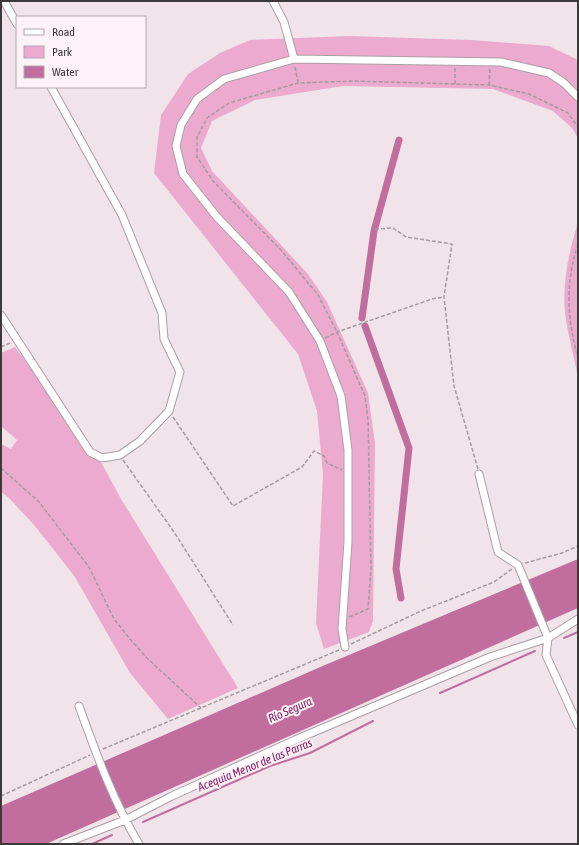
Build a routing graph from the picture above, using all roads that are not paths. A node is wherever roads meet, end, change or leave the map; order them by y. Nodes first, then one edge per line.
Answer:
1 (4, 1) edge
2 (273, 1) edge
3 (16, 22) edge
4 (294, 59) junction
5 (52, 88) edge
6 (578, 97) edge
7 (1, 315) edge
8 (479, 474) road end
9 (578, 619) edge
10 (548, 638) junction
11 (345, 647) road end
12 (79, 706) dead end
13 (578, 725) edge
14 (125, 820) junction
15 (63, 844) edge
16 (139, 844) edge

1 - 3 street
2 - 4 street
4 - 6 street
4 - 11 street
5 - 7 street
8 - 10 street
9 - 10 street
10 - 13 street
10 - 14 street
12 - 14 street
14 - 15 street
14 - 16 street

